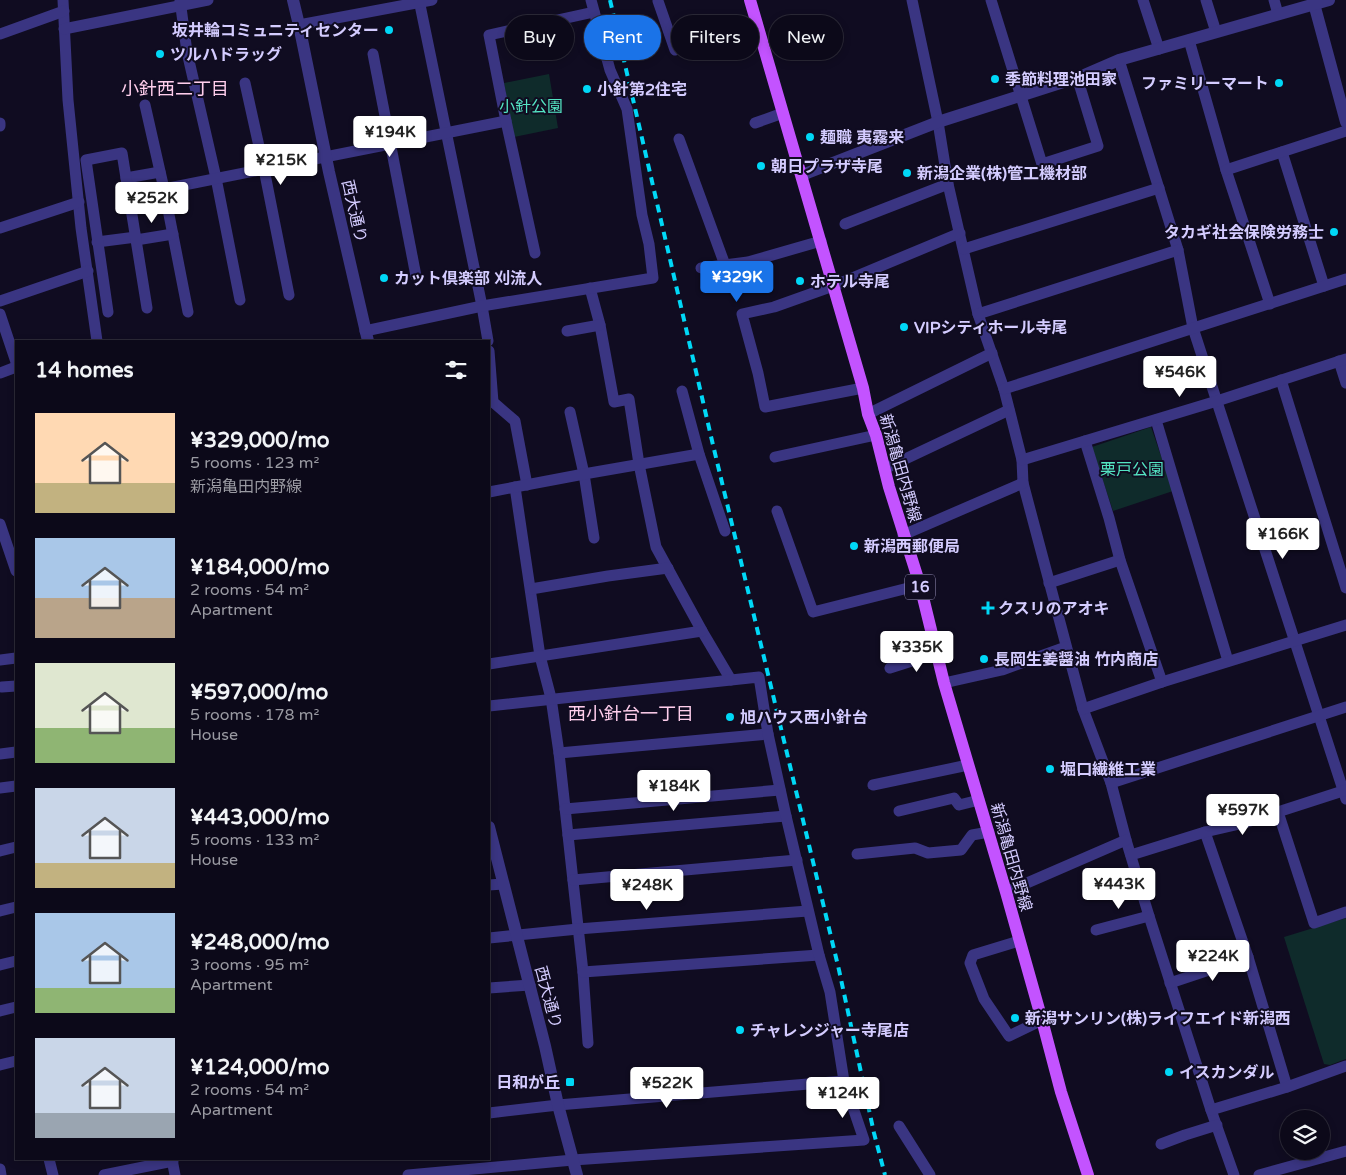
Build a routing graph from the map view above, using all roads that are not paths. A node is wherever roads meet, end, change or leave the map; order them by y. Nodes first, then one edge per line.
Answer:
1 (208, 0) edge
2 (293, 0) edge
3 (432, 0) edge
4 (591, 0) edge
5 (659, 0) edge
6 (750, 0) edge
7 (912, 0) edge
8 (991, 0) edge
9 (1143, 0) edge
10 (1206, 0) edge
11 (1274, 0) edge
12 (1329, 0) edge
13 (419, 1) edge
14 (1313, 2) edge
15 (180, 3) edge
16 (63, 5) edge
17 (594, 12) junction
18 (1278, 14) junction
19 (299, 26) junction
20 (64, 29) junction
21 (1216, 32) junction
22 (0, 34) edge
23 (671, 38) edge
24 (1190, 40) junction
25 (1159, 49) junction
26 (372, 54) dead end
27 (1119, 60) junction
28 (1077, 77) junction
29 (245, 82) dead end
30 (1021, 95) junction
31 (145, 105) dead end
32 (783, 113) junction
33 (506, 121) junction
34 (938, 122) junction
35 (1346, 122) edge
36 (755, 123) dead end
37 (1346, 130) edge
38 (447, 133) junction
39 (678, 139) dead end
40 (391, 145) junction
41 (1282, 152) junction
42 (327, 157) junction
43 (264, 169) junction
44 (1226, 170) junction
45 (160, 172) junction
46 (802, 175) junction
47 (126, 178) junction
48 (216, 178) junction
49 (948, 184) junction
50 (1159, 188) junction
51 (164, 189) junction
52 (79, 202) junction
53 (845, 224) dead end
54 (0, 228) edge
55 (960, 233) junction
56 (173, 234) junction
57 (136, 238) junction
58 (821, 241) junction
59 (97, 242) junction
60 (964, 249) junction
61 (1178, 250) junction
62 (535, 253) dead end
63 (725, 265) junction
64 (701, 268) dead end
65 (88, 271) junction
66 (416, 276) dead end
67 (1346, 279) edge
68 (833, 286) junction
69 (1324, 286) junction
70 (590, 288) junction
71 (289, 295) dead end
72 (240, 300) dead end
73 (0, 301) edge
74 (1270, 304) junction
75 (482, 306) junction
76 (147, 308) dead end
77 (108, 312) dead end
78 (188, 312) dead end
79 (0, 314) edge
80 (978, 314) junction
81 (600, 325) junction
82 (1193, 328) junction
83 (567, 331) dead end
84 (367, 336) edge
85 (96, 340) edge
86 (488, 340) edge
87 (992, 353) junction
88 (15, 359) edge
89 (1342, 360) edge
90 (490, 364) edge
91 (15, 368) edge
92 (0, 373) edge
93 (1281, 380) junction
94 (1346, 383) edge
95 (863, 388) junction
96 (1004, 389) junction
97 (682, 391) dead end
98 (1218, 400) junction
99 (1009, 410) junction
100 (570, 412) dead end
101 (868, 414) junction
102 (1156, 420) junction
103 (876, 435) junction
104 (1085, 441) junction
105 (699, 454) junction
106 (775, 457) dead end
107 (1022, 460) junction
108 (639, 464) junction
109 (884, 468) junction
110 (584, 474) junction
111 (1023, 483) junction
112 (526, 485) junction
113 (514, 487) junction
114 (490, 492) edge
115 (778, 511) dead end
116 (0, 524) edge
117 (725, 532) dead end
118 (903, 535) junction
119 (594, 538) dead end
120 (1120, 560) junction
121 (15, 568) edge
122 (668, 568) junction
123 (1049, 583) junction
124 (920, 585) junction
125 (1346, 588) edge
126 (531, 589) junction
127 (1346, 625) edge
128 (702, 631) junction
129 (1295, 640) junction
130 (1066, 647) junction
131 (937, 653) junction
132 (540, 656) junction
133 (15, 658) edge
134 (0, 660) edge
135 (1228, 662) junction
136 (490, 664) edge
137 (890, 668) dead end
138 (731, 680) junction
139 (1162, 682) junction
140 (944, 683) junction
141 (15, 686) edge
142 (2, 687) dead end
143 (551, 698) junction
144 (490, 706) edge
145 (1346, 706) edge
146 (1083, 709) junction
147 (1319, 714) junction
148 (768, 734) junction
149 (15, 752) edge
150 (559, 753) junction
151 (0, 754) edge
152 (968, 766) junction
153 (1111, 783) junction
154 (15, 786) edge
155 (873, 786) dead end
156 (0, 788) edge
157 (780, 790) junction
158 (1345, 793) edge
159 (979, 800) junction
160 (565, 809) junction
161 (899, 811) dead end
162 (1278, 812) junction
163 (786, 816) junction
164 (490, 831) edge
165 (988, 832) junction
166 (1206, 832) junction
167 (568, 834) junction
168 (1126, 840) junction
169 (15, 847) edge
170 (0, 851) edge
171 (857, 854) dead end
172 (1131, 855) junction
173 (797, 860) junction
174 (573, 880) junction
175 (503, 884) junction
176 (490, 885) edge
177 (1006, 892) junction
178 (15, 907) edge
179 (0, 911) edge
180 (808, 911) junction
181 (1346, 912) edge
182 (1149, 916) junction
183 (578, 929) junction
184 (1096, 930) dead end
185 (516, 936) junction
186 (490, 938) edge
187 (1019, 941) junction
188 (819, 954) junction
189 (1248, 957) junction
190 (15, 961) edge
191 (0, 965) edge
192 (583, 972) junction
193 (1170, 983) junction
194 (530, 985) junction
195 (490, 988) edge
196 (15, 1007) edge
197 (0, 1011) edge
198 (1042, 1020) junction
199 (588, 1043) dead end
200 (15, 1061) edge
201 (0, 1065) edge
202 (1346, 1066) edge
203 (844, 1081) junction
204 (1287, 1087) junction
205 (558, 1105) junction
206 (1211, 1110) junction
207 (490, 1114) edge
208 (1217, 1125) junction
209 (899, 1126) dead end
210 (1161, 1144) dead end
211 (1346, 1150) edge
212 (49, 1160) edge
213 (173, 1160) edge
214 (573, 1160) junction
215 (0, 1169) edge
216 (2, 1175) edge
217 (53, 1175) edge
218 (104, 1175) edge
219 (175, 1175) edge
220 (408, 1175) edge
221 (577, 1175) edge
222 (930, 1175) edge
223 (1088, 1175) edge
224 (1234, 1175) edge
225 (1259, 1175) edge

1 - 15 street
2 - 19 street, 西大通り
3 - 13 street
4 - 17 street
5 - 23 street
6 - 32 main road, 新潟亀田内野線 / 16
7 - 34 street
8 - 30 street
9 - 25 street
10 - 21 street
11 - 18 street
12 - 14 street
13 - 19 street
13 - 38 street
14 - 18 street
14 - 35 street
15 - 20 street
15 - 48 street
16 - 20 street
16 - 22 street
17 - 33 street
17 - 70 street
18 - 21 street
19 - 42 street, 西大通り
20 - 52 street
21 - 24 street
24 - 25 street
24 - 44 street
25 - 27 street
26 - 40 street
27 - 28 street
27 - 50 street
28 - 30 street
28 - 30 street
29 - 43 street
30 - 34 street
31 - 45 street
32 - 36 street
32 - 46 main road, 新潟亀田内野線 / 16
33 - 38 street
33 - 62 street
34 - 46 street
34 - 49 street
37 - 41 street
38 - 40 street
38 - 75 street
39 - 63 street
40 - 42 street
40 - 66 street
41 - 44 street
41 - 69 street
42 - 43 street
42 - 84 street, 西大通り
43 - 48 street
43 - 71 street
44 - 74 street
45 - 47 street
45 - 51 street
46 - 58 main road, 新潟亀田内野線 / 16
47 - 57 street
47 - 59 street
48 - 51 street
48 - 72 street
49 - 53 street
49 - 55 street
50 - 60 street
50 - 61 street
51 - 56 street
52 - 54 street
52 - 65 street
55 - 60 street
55 - 68 street
56 - 57 street
56 - 78 street
57 - 59 street
57 - 76 street
58 - 63 street
58 - 68 main road, 新潟亀田内野線 / 16
59 - 77 street
60 - 80 street
61 - 80 street
61 - 82 street
63 - 64 street
65 - 73 street
65 - 85 street
67 - 69 street
68 - 95 main road, 新潟亀田内野線 / 16
68 - 95 street
69 - 74 street
70 - 75 street
70 - 81 street
74 - 82 street
75 - 84 street
75 - 86 street
79 - 88 street
80 - 87 street
81 - 83 street
81 - 108 street
82 - 96 street
82 - 98 street
87 - 96 street
87 - 101 street
89 - 93 street
89 - 94 street
90 - 112 street
91 - 92 street
93 - 98 street
93 - 125 street
95 - 101 main road, 新潟亀田内野線 / 16
96 - 99 street
97 - 105 street
98 - 102 street
98 - 129 street
99 - 107 street
99 - 109 street
100 - 110 street
101 - 103 main road, 新潟亀田内野線 / 16
102 - 104 street
102 - 135 street
103 - 106 street
103 - 109 main road, 新潟亀田内野線 / 16
104 - 107 street
104 - 120 street
105 - 108 street
105 - 117 street
107 - 111 street
108 - 110 street
108 - 122 street
109 - 118 main road, 新潟亀田内野線 / 16
110 - 112 street
110 - 119 street
111 - 118 street
111 - 123 street
112 - 113 street
113 - 114 street
113 - 126 street
115 - 124 street
116 - 121 street
118 - 124 main road, 新潟亀田内野線 / 16
120 - 123 street
120 - 139 street
122 - 126 street
122 - 128 street
123 - 130 street
124 - 131 main road, 新潟亀田内野線 / 16
126 - 132 street
127 - 129 street
128 - 132 street
128 - 138 street
129 - 135 street
129 - 147 street
130 - 140 street
130 - 146 street
131 - 137 street
131 - 140 main road, 新潟亀田内野線 / 16
132 - 136 street
132 - 143 street
133 - 134 street
135 - 139 street
138 - 143 street
138 - 148 street
139 - 146 street
140 - 152 main road, 新潟亀田内野線 / 16
141 - 142 street
143 - 144 street
143 - 150 street
145 - 147 street
146 - 153 street
147 - 153 street
147 - 158 street
148 - 150 street
148 - 157 street
149 - 151 street
150 - 160 street
152 - 155 street
152 - 159 main road, 新潟亀田内野線 / 16
153 - 168 street
154 - 156 street
157 - 160 street
157 - 163 street
158 - 162 street
159 - 161 street
159 - 165 main road, 新潟亀田内野線 / 16
160 - 167 street
162 - 166 street
162 - 181 street
163 - 167 street
163 - 173 street
164 - 175 street, 西大通り
165 - 171 street
165 - 177 main road, 新潟亀田内野線 / 16
166 - 172 street
166 - 189 street
167 - 174 street
168 - 172 street
168 - 177 street
169 - 170 street
172 - 182 street
173 - 174 street
173 - 180 street
174 - 183 street
175 - 176 street
175 - 185 street, 西大通り
177 - 187 main road, 新潟亀田内野線 / 16
178 - 179 street
180 - 183 street
180 - 188 street
182 - 184 street
182 - 193 street
183 - 185 street
183 - 192 street
185 - 186 street
185 - 194 street, 西大通り
187 - 198 main road, 新潟亀田内野線 / 16
187 - 198 street
188 - 192 street
188 - 203 street
189 - 193 street
189 - 204 street
190 - 191 street
192 - 199 street
193 - 206 street
194 - 195 street
194 - 205 street, 西大通り
196 - 197 street
198 - 223 main road, 新潟亀田内野線 / 16
200 - 201 street
202 - 204 street
203 - 205 street
203 - 214 street
204 - 206 street
205 - 207 street
205 - 214 street, 西大通り
206 - 208 street
208 - 210 street
208 - 224 street
209 - 222 street
211 - 225 street
212 - 217 street
213 - 218 street
213 - 219 street
214 - 220 street
214 - 221 street, 西大通り
215 - 216 street

